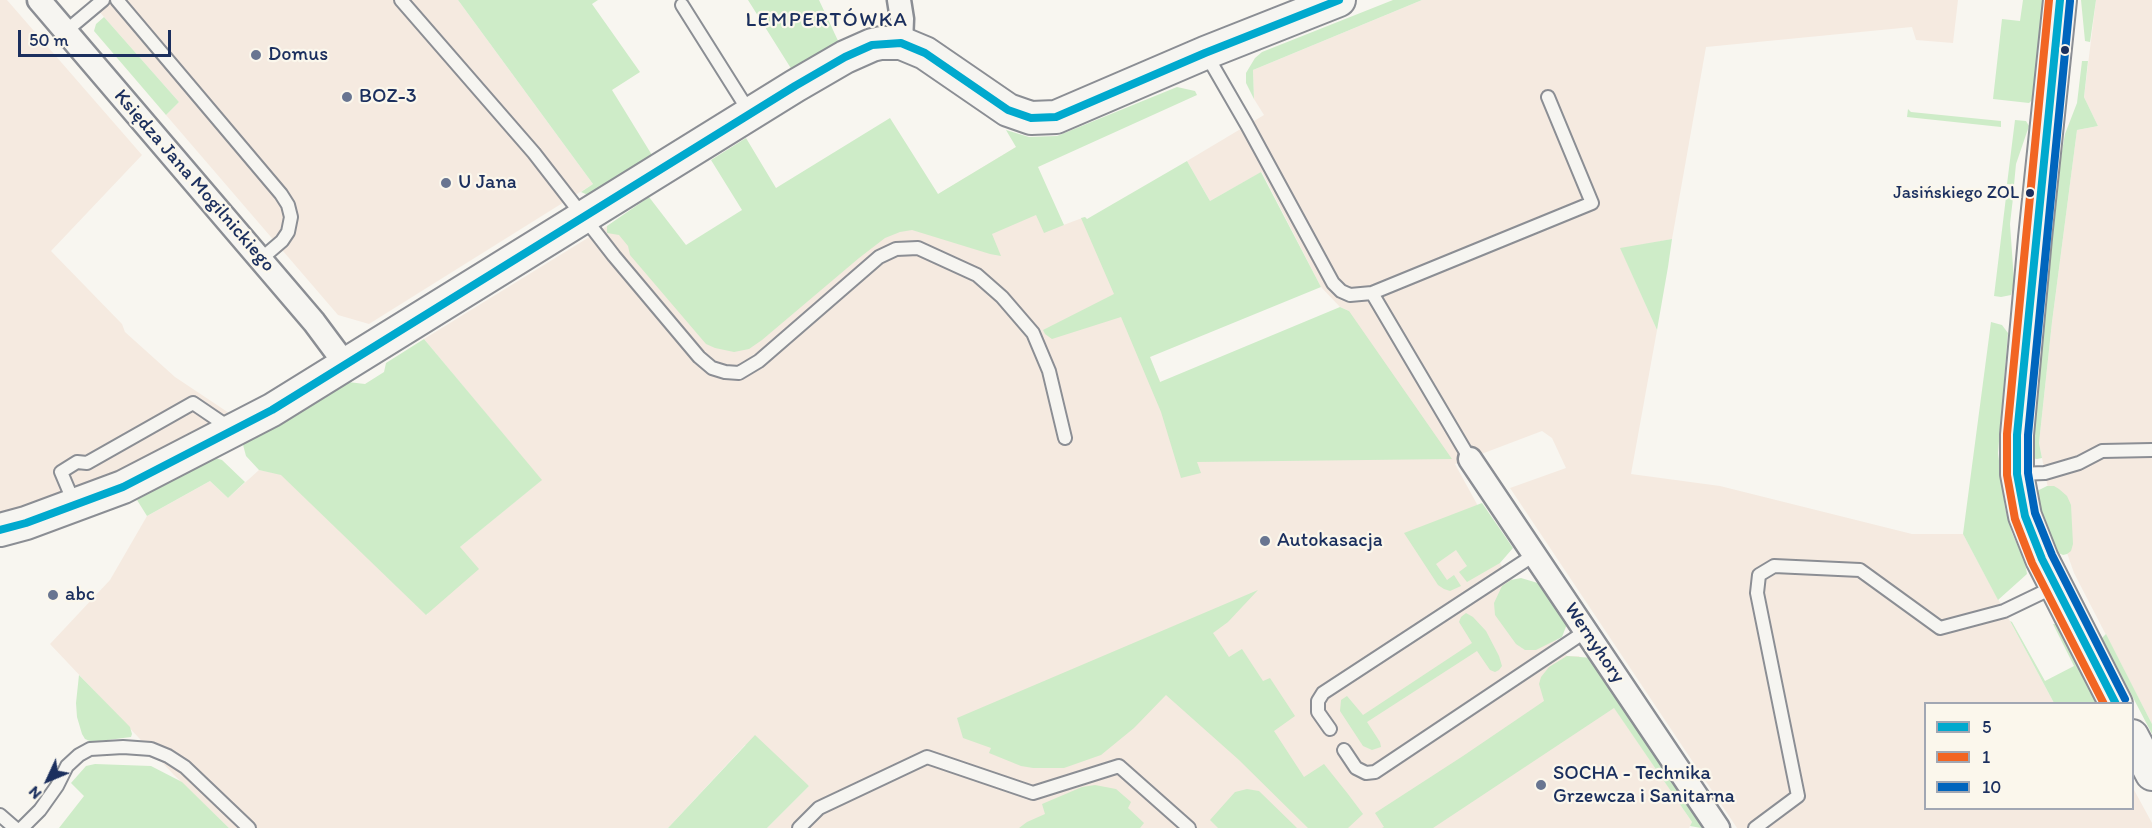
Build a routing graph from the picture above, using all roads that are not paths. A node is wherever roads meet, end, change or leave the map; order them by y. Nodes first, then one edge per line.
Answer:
1 (39, 0) edge
2 (103, 0) edge
3 (117, 0) edge
4 (401, 0) edge
5 (898, 0) edge
6 (1339, 0) edge
7 (2060, 0) edge
8 (682, 5) dead end
9 (66, 31) junction
10 (901, 43) junction
11 (1205, 53) junction
12 (1548, 97) dead end
13 (750, 114) junction
14 (584, 219) junction
15 (261, 259) junction
16 (1372, 293) junction
17 (346, 364) junction
18 (228, 433) junction
19 (1065, 438) dead end
20 (2152, 450) edge
21 (1470, 459) joint
22 (2017, 474) junction
23 (75, 506) junction
24 (0, 530) edge
25 (1534, 555) junction
26 (2056, 586) junction
27 (1586, 631) junction
28 (2115, 702) edge
29 (1330, 729) dead end
30 (2134, 738) edge
31 (1344, 750) dead end
32 (2152, 774) edge
33 (0, 815) edge
34 (15, 828) edge
35 (22, 828) edge
36 (249, 828) edge
37 (799, 828) edge
38 (1189, 828) edge
39 (1718, 828) edge
40 (1755, 828) edge

1 - 9 street, Księdza Jana Mogilnickiego
2 - 9 lane
3 - 15 lane
4 - 14 lane
5 - 10 street
6 - 11 street
7 - 22 street
8 - 13 lane
9 - 15 street, Księdza Jana Mogilnickiego
10 - 11 street
10 - 13 street
11 - 16 lane
12 - 16 lane
13 - 14 street
14 - 17 street
14 - 19 lane
15 - 17 street, Księdza Jana Mogilnickiego
16 - 21 lane
17 - 18 street
18 - 23 street
18 - 23 lane
20 - 22 lane
21 - 25 street, Wernyhory
22 - 26 street
23 - 24 street
25 - 27 street, Wernyhory
25 - 29 lane
26 - 28 street
26 - 40 lane
27 - 31 lane
27 - 39 street, Wernyhory
30 - 32 street
33 - 34 lane
35 - 36 lane
37 - 38 lane

